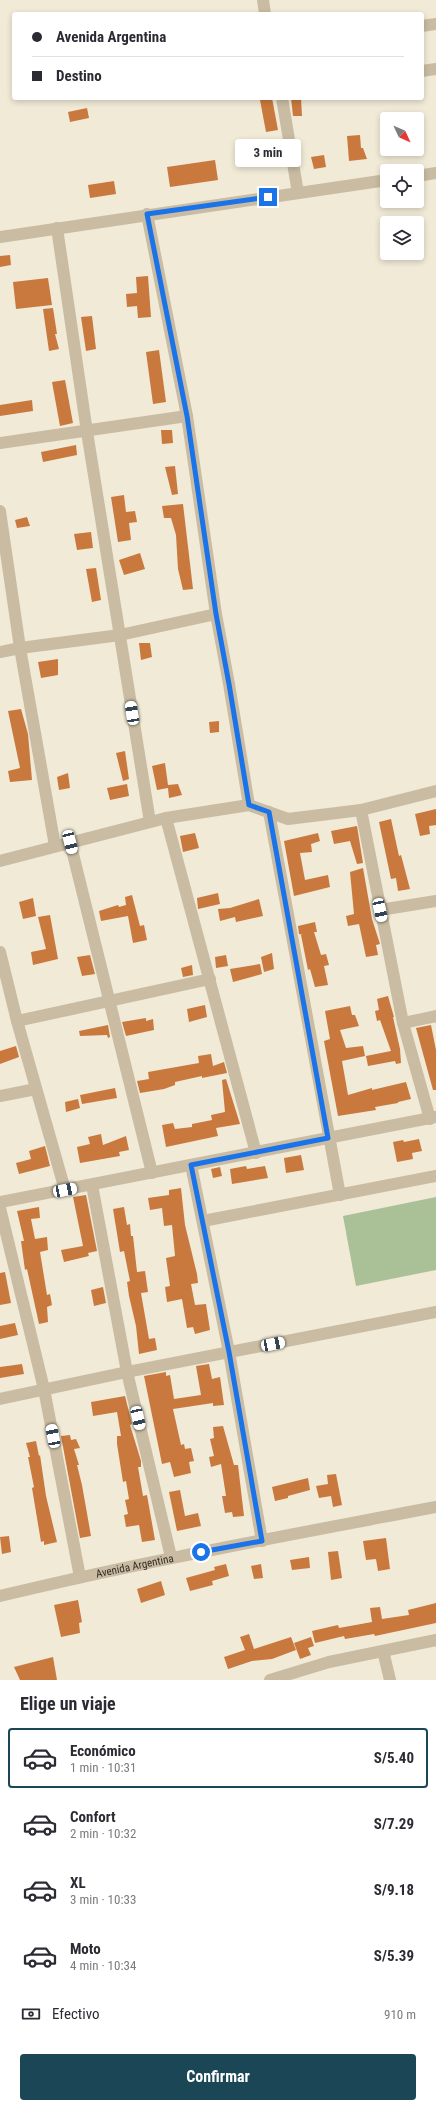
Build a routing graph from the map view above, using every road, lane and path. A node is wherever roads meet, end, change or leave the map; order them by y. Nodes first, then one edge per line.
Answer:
1 (263, 0) edge
2 (265, 12) edge
3 (436, 24) edge
4 (424, 26) edge
5 (436, 69) edge
6 (424, 71) edge
7 (282, 100) edge
8 (436, 173) edge
9 (424, 175) edge
10 (380, 181) edge
11 (298, 193) junction
12 (147, 214) junction
13 (57, 228) junction
14 (0, 237) edge
15 (187, 416) junction
16 (87, 432) junction
17 (0, 444) edge
18 (0, 510) edge
19 (216, 614) junction
20 (120, 636) junction
21 (20, 648) junction
22 (0, 652) edge
23 (436, 791) edge
24 (249, 805) junction
25 (361, 810) junction
26 (269, 812) junction
27 (166, 818) junction
28 (150, 822) junction
29 (70, 842) junction
30 (55, 846) junction
31 (0, 861) edge
32 (436, 901) edge
33 (380, 910) junction
34 (1, 958) edge
35 (210, 979) junction
36 (109, 1000) junction
37 (436, 1016) edge
38 (17, 1021) junction
39 (403, 1023) junction
40 (36, 1089) junction
41 (0, 1096) edge
42 (433, 1118) edge
43 (328, 1138) junction
44 (256, 1153) junction
45 (191, 1165) junction
46 (152, 1173) junction
47 (436, 1176) edge
48 (92, 1184) junction
49 (65, 1190) junction
50 (340, 1195) junction
51 (0, 1202) edge
52 (0, 1208) edge
53 (203, 1221) junction
54 (436, 1312) edge
55 (229, 1352) junction
56 (127, 1372) junction
57 (44, 1389) junction
58 (0, 1399) edge
59 (436, 1507) edge
60 (262, 1541) junction
61 (171, 1558) junction
62 (80, 1576) junction
63 (0, 1596) edge
64 (436, 1640) edge
65 (383, 1651) junction
66 (270, 1680) edge
67 (390, 1680) edge

1 - 2 street
3 - 4 street
5 - 6 street
7 - 11 street
8 - 9 street
10 - 11 street
11 - 12 street
12 - 13 street
12 - 15 street
13 - 14 street
13 - 16 street
15 - 16 street
15 - 19 street
16 - 17 street
16 - 20 street
18 - 21 street
19 - 20 street
19 - 24 street
20 - 21 street
20 - 28 street
21 - 22 street
21 - 30 street
23 - 25 street
24 - 26 street
24 - 27 street
25 - 26 street
25 - 33 street
26 - 43 street
27 - 28 street
27 - 35 street
28 - 29 street
29 - 30 street
29 - 36 street
30 - 31 street
32 - 33 street
33 - 39 street
34 - 38 street
35 - 36 street
35 - 44 street
36 - 38 street
36 - 46 street
37 - 39 street
38 - 40 street
39 - 42 street
40 - 41 street
40 - 49 street
42 - 43 street
43 - 44 street
43 - 50 street
44 - 45 street
45 - 46 street
45 - 53 street
46 - 48 street
47 - 50 street
48 - 49 street
48 - 56 street
49 - 51 street
50 - 53 street
52 - 57 street
53 - 55 street
54 - 55 street
55 - 56 street
55 - 60 street
56 - 57 street
56 - 61 street
57 - 58 street
57 - 62 street
59 - 60 street, Avenida Argentina
60 - 61 street, Avenida Argentina
61 - 62 street, Avenida Argentina
62 - 63 street, Avenida Argentina
64 - 65 street
65 - 66 street
65 - 67 street

